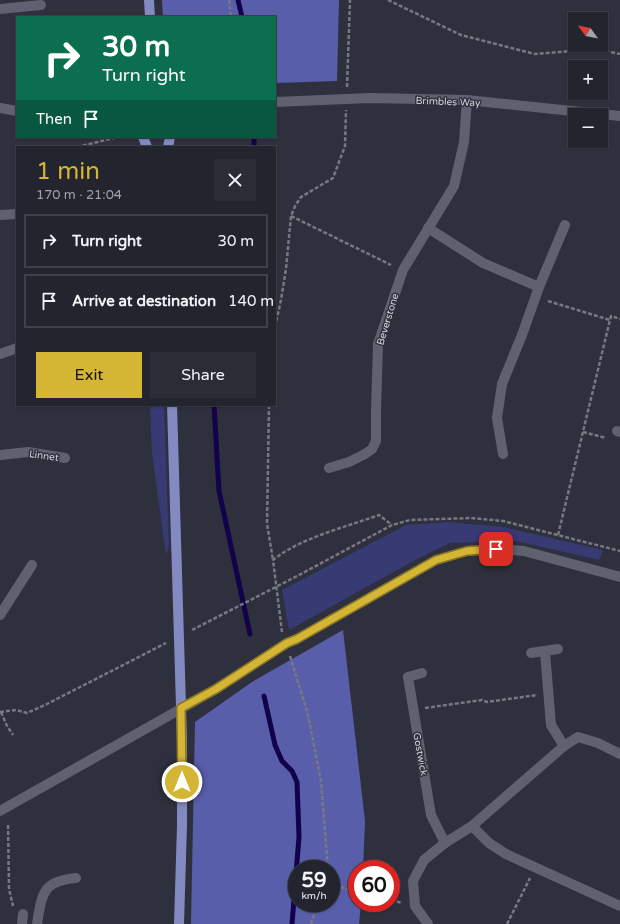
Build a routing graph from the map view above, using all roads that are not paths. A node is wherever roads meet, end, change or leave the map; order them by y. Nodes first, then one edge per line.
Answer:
1 (149, 0) edge
2 (27, 3) edge
3 (41, 5) dead end
4 (0, 9) edge
5 (150, 16) edge
6 (467, 100) junction
7 (276, 102) edge
8 (0, 108) edge
9 (16, 111) edge
10 (620, 116) edge
11 (16, 214) edge
12 (0, 215) edge
13 (565, 225) dead end
14 (428, 228) junction
15 (539, 286) junction
16 (16, 348) edge
17 (0, 354) edge
18 (172, 406) edge
19 (503, 454) dead end
20 (0, 456) edge
21 (65, 458) dead end
22 (329, 468) dead end
23 (32, 565) dead end
24 (620, 577) edge
25 (0, 615) edge
26 (558, 648) dead end
27 (545, 652) junction
28 (531, 653) dead end
29 (422, 673) dead end
30 (181, 708) junction
31 (564, 746) junction
32 (620, 754) edge
33 (0, 811) edge
34 (472, 826) junction
35 (445, 843) junction
36 (76, 878) dead end
37 (620, 906) edge
38 (37, 924) edge
39 (179, 924) edge
40 (428, 924) edge

1 - 5 main road
2 - 3 street
2 - 4 street
6 - 7 street, Brimbles Way
6 - 10 street, Brimbles Way
6 - 14 street, Beverstone
8 - 9 street
11 - 12 street
13 - 15 street
14 - 15 street
14 - 22 street, Beverstone
15 - 19 street
16 - 17 street
18 - 30 main road
20 - 21 street, Linnet
23 - 25 street
24 - 30 street
26 - 27 street
27 - 28 street
27 - 31 street
29 - 35 street, Gostwick
30 - 33 street
30 - 39 main road
31 - 32 street
31 - 34 street
34 - 35 street
34 - 37 street
35 - 40 street
36 - 38 street

